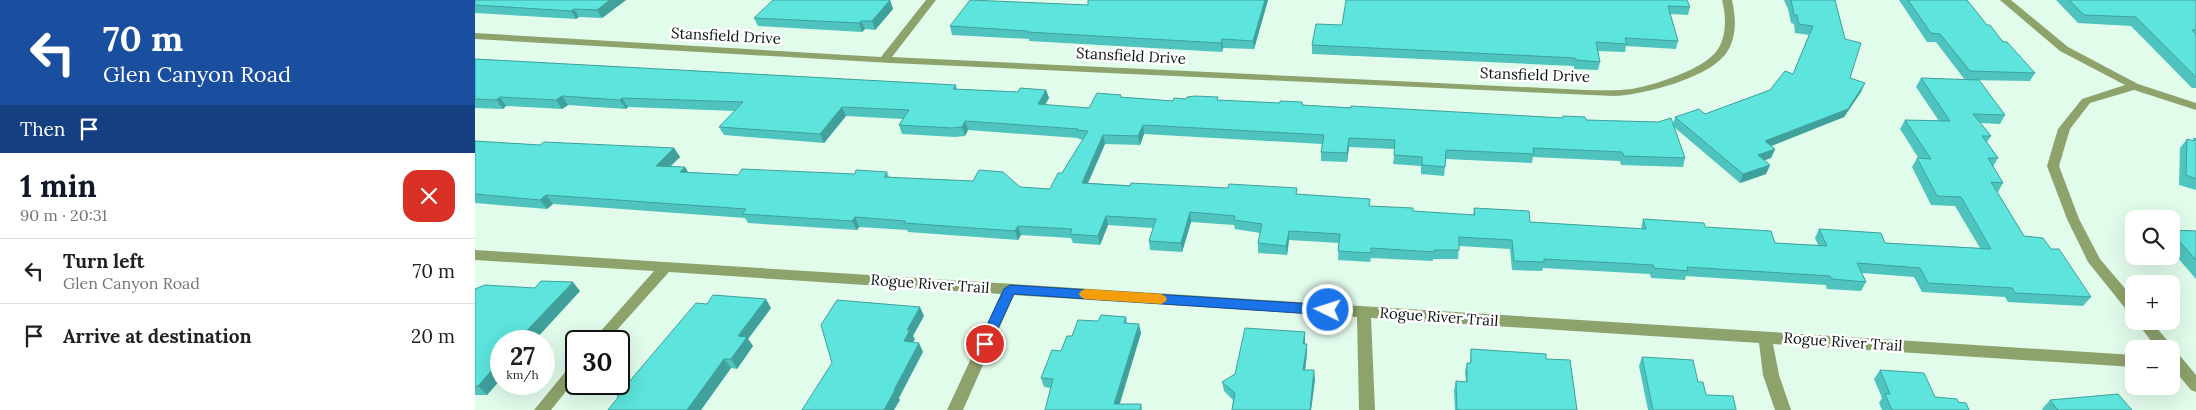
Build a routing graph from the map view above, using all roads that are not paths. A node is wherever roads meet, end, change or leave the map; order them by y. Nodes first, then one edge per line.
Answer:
1 (931, 0) edge
2 (1727, 0) edge
3 (2005, 0) edge
4 (475, 36) edge
5 (885, 59) junction
6 (2133, 86) junction
7 (2196, 107) edge
8 (475, 255) edge
9 (666, 267) junction
10 (1010, 289) junction
11 (2125, 298) edge
12 (1364, 312) junction
13 (609, 330) edge
14 (2150, 330) edge
15 (1765, 337) junction
16 (2159, 340) edge
17 (2125, 360) edge
18 (2180, 368) edge
19 (565, 382) edge
20 (2196, 386) edge
21 (542, 410) edge
22 (955, 410) edge
23 (1367, 410) edge
24 (1783, 410) edge

1 - 5 street
2 - 5 street, Stansfield Drive
3 - 6 street
4 - 5 street, Stansfield Drive
6 - 7 street
6 - 11 street
8 - 9 street, Rogue River Trail
9 - 10 street, Rogue River Trail
9 - 13 street
10 - 12 street, Rogue River Trail
10 - 22 street
12 - 15 street, Rogue River Trail
12 - 23 street
14 - 16 street
15 - 17 street, Rogue River Trail
15 - 24 street
18 - 20 street
19 - 21 street

